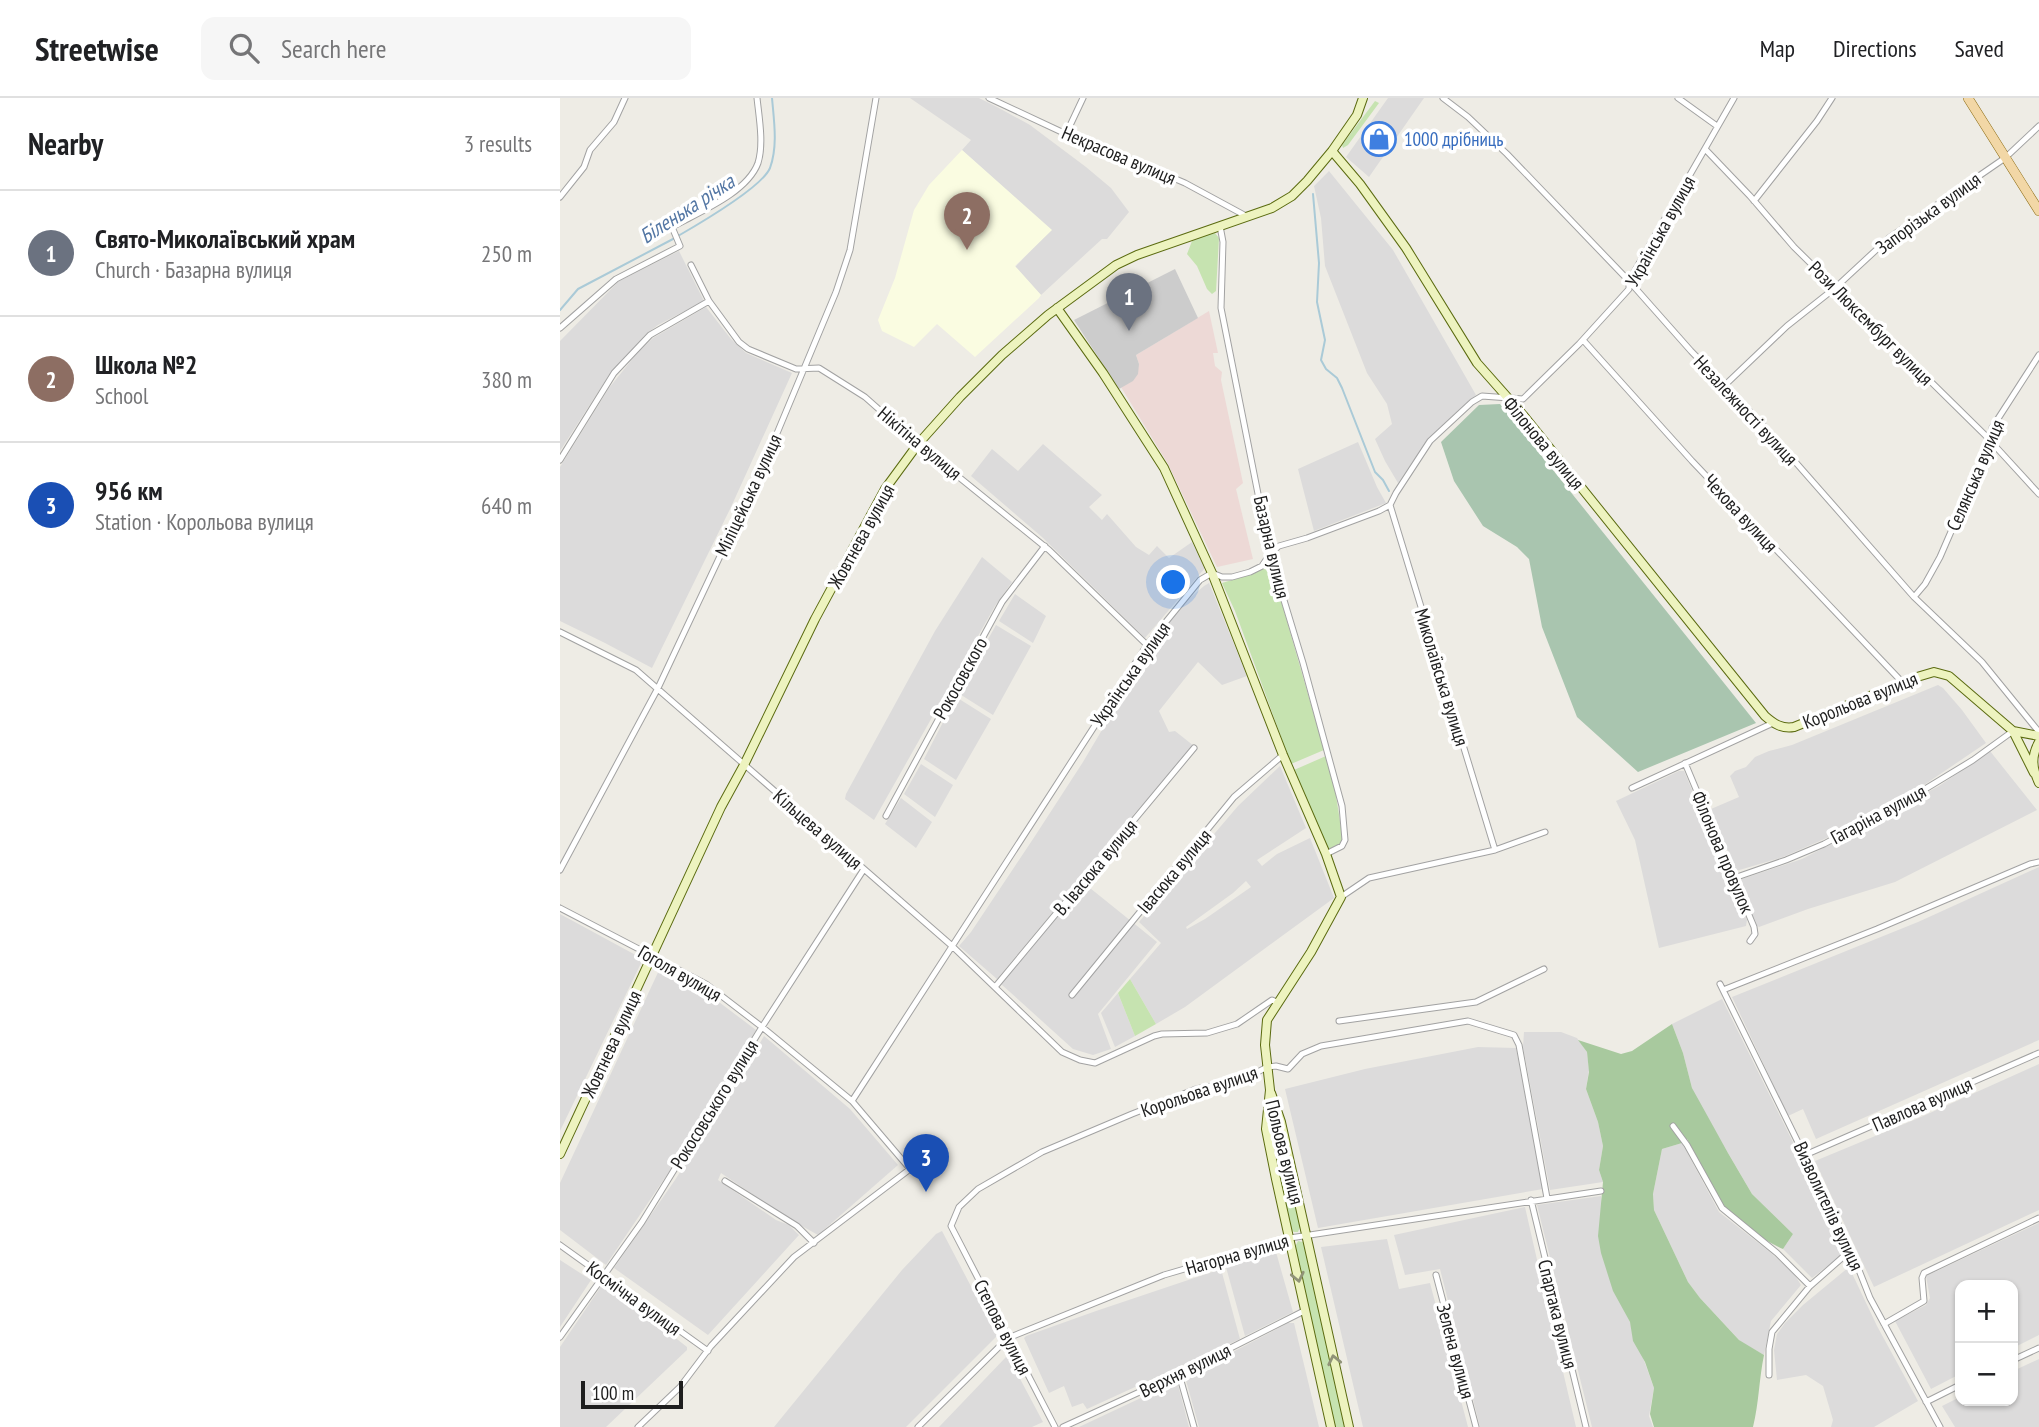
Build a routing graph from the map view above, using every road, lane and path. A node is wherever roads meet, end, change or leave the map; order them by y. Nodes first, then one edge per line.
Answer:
1 (625, 98) edge
2 (757, 98) edge
3 (876, 98) edge
4 (989, 98) edge
5 (1083, 98) edge
6 (1363, 98) edge
7 (1443, 98) edge
8 (1678, 98) edge
9 (1734, 98) edge
10 (1832, 98) edge
11 (1968, 98) edge
12 (1717, 126) junction
13 (2039, 126) edge
14 (1066, 134) junction
15 (1706, 150) junction
16 (1332, 152) junction
17 (2005, 158) junction
18 (560, 197) edge
19 (1754, 201) junction
20 (2039, 211) edge
21 (1247, 217) junction
22 (1220, 226) junction
23 (691, 265) dead end
24 (1629, 281) junction
25 (1835, 288) junction
26 (709, 301) junction
27 (1057, 308) junction
28 (560, 328) edge
29 (1583, 340) junction
30 (2039, 355) edge
31 (804, 368) junction
32 (1724, 386) junction
33 (1506, 397) junction
34 (1990, 442) junction
35 (918, 444) junction
36 (560, 460) edge
37 (2039, 494) edge
38 (1390, 505) junction
39 (1045, 547) junction
40 (1270, 554) junction
41 (1212, 573) junction
42 (1914, 597) junction
43 (560, 632) edge
44 (1147, 645) junction
45 (1903, 683) junction
46 (658, 688) junction
47 (1773, 723) junction
48 (2013, 731) junction
49 (2039, 734) edge
50 (2039, 742) edge
51 (1194, 748) dead end
52 (1283, 755) junction
53 (1685, 763) junction
54 (744, 765) junction
55 (2034, 773) junction
56 (2039, 783) edge
57 (1632, 788) dead end
58 (886, 816) dead end
59 (1545, 832) dead end
60 (1495, 850) junction
61 (1326, 854) junction
62 (2039, 862) edge
63 (864, 869) junction
64 (560, 870) edge
65 (1734, 878) junction
66 (1341, 897) junction
67 (560, 908) edge
68 (1750, 941) dead end
69 (951, 945) junction
70 (652, 957) junction
71 (1544, 969) dead end
72 (995, 987) junction
73 (1072, 995) dead end
74 (1277, 1002) junction
75 (1339, 1021) dead end
76 (762, 1027) junction
77 (2039, 1053) edge
78 (1267, 1068) junction
79 (1270, 1090) junction
80 (852, 1101) junction
81 (1673, 1126) dead end
82 (560, 1154) edge
83 (1805, 1155) junction
84 (725, 1181) dead end
85 (1601, 1191) dead end
86 (1547, 1198) junction
87 (1531, 1200) junction
88 (2039, 1218) edge
89 (951, 1226) joint
90 (1306, 1235) junction
91 (1290, 1238) junction
92 (814, 1243) junction
93 (560, 1245) edge
94 (1851, 1250) junction
95 (1436, 1275) dead end
96 (603, 1276) junction
97 (1810, 1286) junction
98 (1306, 1310) junction
99 (1884, 1324) junction
100 (560, 1337) edge
101 (1008, 1338) junction
102 (2039, 1348) edge
103 (708, 1351) junction
104 (2018, 1358) edge
105 (1180, 1374) junction
106 (1769, 1375) dead end
107 (1955, 1388) edge
108 (1926, 1402) junction
109 (638, 1427) edge
110 (918, 1427) edge
111 (1055, 1427) edge
112 (1063, 1427) edge
113 (1194, 1427) edge
114 (1331, 1427) edge
115 (1349, 1427) edge
116 (1476, 1427) edge
117 (1586, 1427) edge
118 (1940, 1427) edge

1 - 18 street
2 - 28 street
3 - 31 street, Міліцейська вулиця
4 - 14 street, Некрасова вулиця
5 - 14 street
6 - 16 main road, Жовтнева вулиця
7 - 24 street, Незалежності вулиця
8 - 12 street
9 - 12 street, Українська вулиця
10 - 19 street
11 - 17 main road
12 - 15 street, Українська вулиця
13 - 17 street, Запорізька вулиця
14 - 21 street, Некрасова вулиця
15 - 19 street, Рози Люксембург вулиця
15 - 24 street, Українська вулиця
16 - 21 main road, Жовтнева вулиця
16 - 33 main road, Філонова вулиця
17 - 20 main road
17 - 25 street, Запорізька вулиця
19 - 25 street, Рози Люксембург вулиця
21 - 22 main road, Жовтнева вулиця
22 - 27 main road, Жовтнева вулиця
22 - 40 street, Базарна вулиця
23 - 26 street, Нікітіна вулиця
24 - 29 street, Українська вулиця
24 - 32 street, Незалежності вулиця
25 - 32 street, Запорізька вулиця
25 - 34 street, Рози Люксембург вулиця
26 - 31 street, Нікітіна вулиця
26 - 36 street
27 - 35 main road, Жовтнева вулиця
27 - 41 main road
29 - 33 street, Українська вулиця
29 - 45 street, Чехова вулиця
30 - 34 street, Селянська вулиця
31 - 35 street, Нікітіна вулиця
31 - 46 street, Міліцейська вулиця
32 - 42 street, Незалежності вулиця
33 - 38 street, Українська вулиця
33 - 47 main road, Філонова вулиця
34 - 37 street, Рози Люксембург вулиця
34 - 42 street, Селянська вулиця
35 - 39 street, Нікітіна вулиця
35 - 54 main road, Жовтнева вулиця
38 - 40 street
38 - 60 street, Миколаївська вулиця
39 - 44 street, Нікітіна вулиця
39 - 58 street, Рокосовского
40 - 41 street
40 - 61 street, Базарна вулиця
41 - 44 street, Українська вулиця
41 - 52 main road
42 - 49 street, Незалежності вулиця
43 - 46 street, Кільцева вулиця
44 - 69 street, Українська вулиця
45 - 47 main road, Корольова вулиця
45 - 48 main road, Корольова вулиця
46 - 54 street, Кільцева вулиця
46 - 64 street, Міліцейська вулиця
47 - 53 street, Корольова вулиця
48 - 49 main road, Корольова вулиця
48 - 55 main road
48 - 65 street, Гагаріна вулиця
50 - 55 main road
51 - 72 street, В. Івасюка вулиця
52 - 61 main road
52 - 73 street, Івасюка вулиця
53 - 57 street, Корольова вулиця
53 - 65 street, Філонова провулок
54 - 63 street, Кільцева вулиця
54 - 70 main road, Жовтнева вулиця
55 - 56 main road
59 - 60 street
60 - 66 street
61 - 66 main road
62 - 83 street, Визволителів вулиця
63 - 69 street, Кільцева вулиця
63 - 76 street, Рокосовського вулиця
65 - 68 street, Філонова провулок
66 - 74 main road
67 - 70 street, Гоголя вулиця
69 - 72 street, Кільцева вулиця
69 - 80 street, Українська вулиця
70 - 76 street, Гоголя вулиця
70 - 82 main road, Жовтнева вулиця
71 - 75 street
72 - 74 street, Кільцева вулиця
74 - 78 main road
76 - 80 street, Гоголя вулиця
76 - 96 street, Рокосовського вулиця
77 - 83 street, Павлова вулиця
78 - 79 main road
78 - 86 street, Корольова вулиця
78 - 89 street, Корольова вулиця
79 - 90 main road, Польова вулиця
79 - 91 main road, Польова вулиця
80 - 92 street, Гоголя вулиця
81 - 97 street
83 - 94 street, Визволителів вулиця
84 - 92 street
85 - 86 street, Нагорна вулиця
86 - 87 street, Нагорна вулиця
87 - 90 street, Нагорна вулиця
87 - 117 street, Спартака вулиця
88 - 99 street
89 - 101 street, Степова вулиця
90 - 91 street, Нагорна вулиця
115 -> 90 main road, Польова вулиця
91 -> 98 main road, Польова вулиця
91 - 101 street, Нагорна вулиця
92 - 103 street
93 - 96 street, Космічна вулиця
94 - 97 street
94 - 99 street, Визволителів вулиця
95 - 116 street, Зелена вулиця
96 - 100 street, Рокосовського вулиця
96 - 103 street, Космічна вулиця
97 - 106 street
98 - 105 street, Верхня вулиця
98 - 114 main road, Польова вулиця
99 - 108 street, Визволителів вулиця
101 - 110 street, Нагорна вулиця
101 - 111 street, Степова вулиця
102 - 104 street
103 - 109 street
105 - 112 street, Верхня вулиця
105 - 113 street
107 - 108 street
108 - 118 street, Визволителів вулиця

